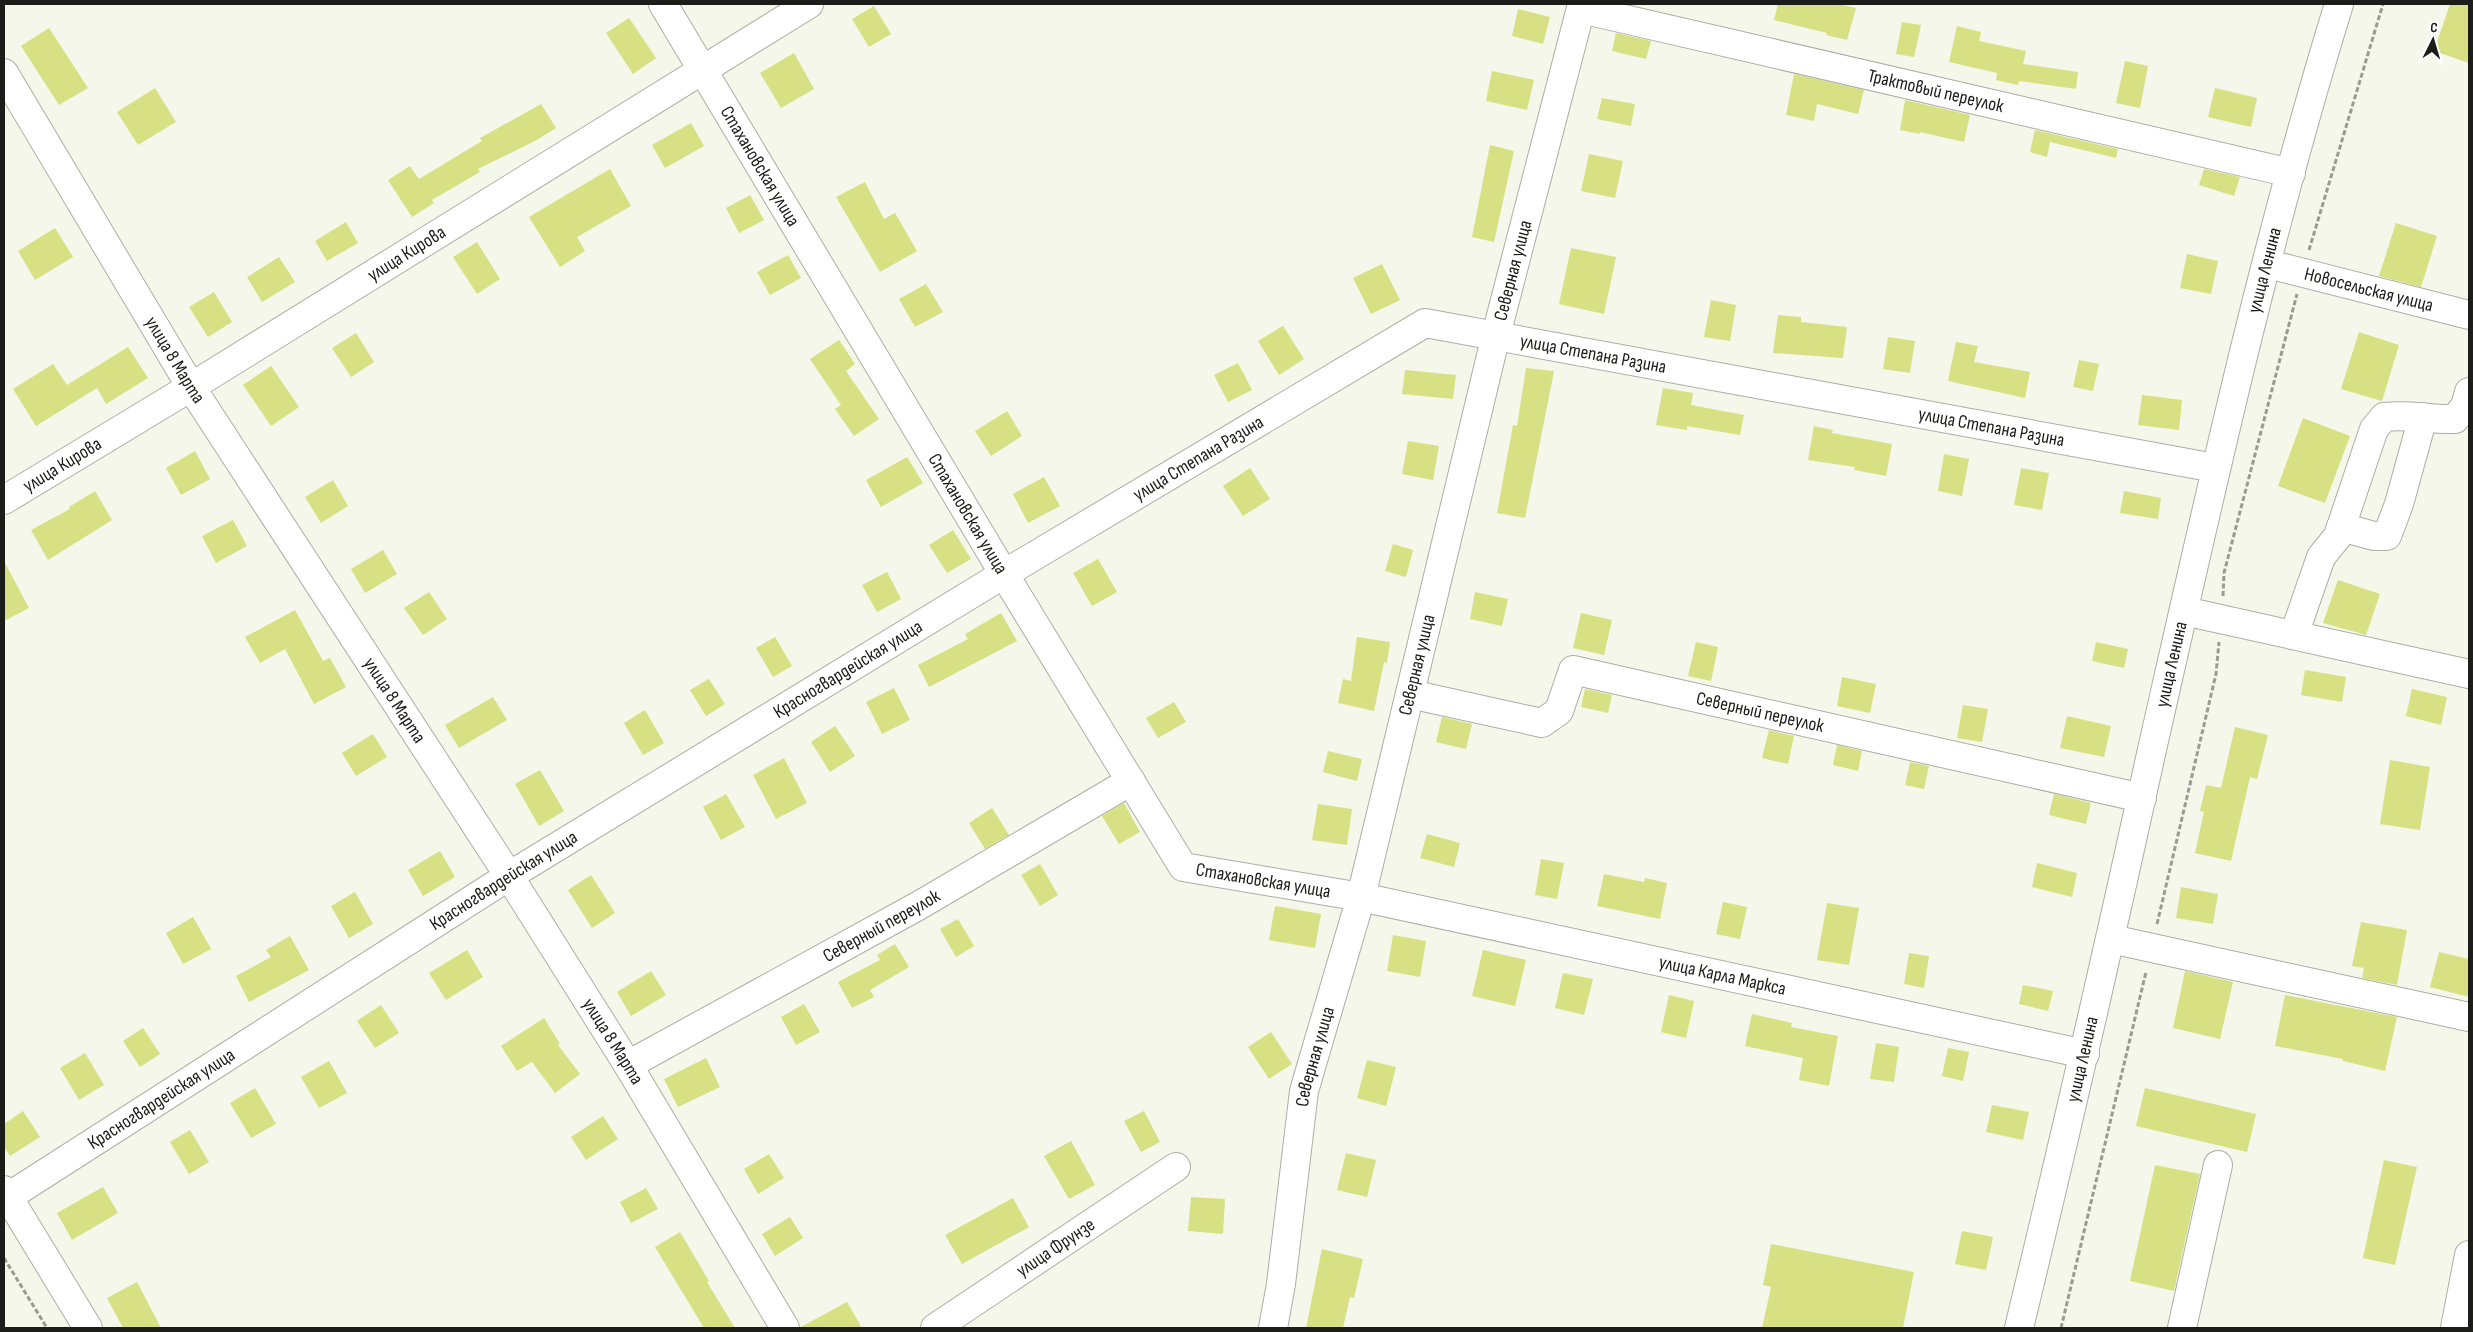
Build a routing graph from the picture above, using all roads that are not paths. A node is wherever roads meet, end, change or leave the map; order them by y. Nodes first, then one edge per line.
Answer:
1 (663, 4) edge
2 (809, 4) edge
3 (2339, 4) edge
4 (1581, 6) edge
5 (703, 70) junction
6 (4, 73) edge
7 (2291, 173) junction
8 (2268, 264) junction
9 (2469, 315) edge
10 (1496, 335) junction
11 (191, 387) junction
12 (2469, 392) edge
13 (2423, 418) junction
14 (2215, 468) junction
15 (4, 500) edge
16 (2341, 526) junction
17 (1004, 574) junction
18 (2184, 611) junction
19 (2294, 635) junction
20 (2469, 674) edge
21 (1410, 694) junction
22 (1131, 781) junction
23 (2142, 798) junction
24 (509, 876) junction
25 (1360, 896) junction
26 (2110, 938) junction
27 (2469, 1017) edge
28 (2085, 1054) junction
29 (628, 1065) junction
30 (2218, 1165) dead end
31 (1176, 1167) dead end
32 (6, 1193) edge
33 (2469, 1255) edge
34 (88, 1328) edge
35 (785, 1328) edge
36 (935, 1328) edge
37 (1273, 1328) edge
38 (2019, 1328) edge
39 (2182, 1328) edge
40 (2455, 1328) edge

1 - 5 street, Стахановская улица
2 - 5 street, улица Кирова
3 - 7 street, улица Ленина
4 - 7 street, Трактовый переулок
4 - 10 street, Северная улица
5 - 11 street, улица Кирова
5 - 17 street, Стахановская улица
6 - 11 street, улица 8 Марта
7 - 8 street, улица Ленина
8 - 9 street, Новосельская улица
8 - 14 street, улица Ленина
10 - 14 street, улица Степана Разина
10 - 17 street, улица Степана Разина
10 - 21 street, Северная улица
11 - 15 street, улица Кирова
11 - 24 street, улица 8 Марта
12 - 13 street
13 - 16 street
13 - 16 street
14 - 18 street, улица Ленина
16 - 19 street
17 - 22 street, Стахановская улица
17 - 24 street, Красногвардейская улица
18 - 19 street
18 - 23 street, улица Ленина
19 - 20 street
21 - 23 street, Северный переулок
21 - 25 street, Северная улица
22 - 25 street, Стахановская улица
22 - 29 street, Северный переулок
23 - 26 street, улица Ленина
24 - 29 street, улица 8 Марта
24 - 32 street, Красногвардейская улица
25 - 28 street, улица Карла Маркса
25 - 37 street, Северная улица
26 - 27 street
26 - 28 street, улица Ленина
28 - 38 street, улица Ленина
29 - 35 street, улица 8 Марта
30 - 39 street
31 - 36 street, улица Фрунзе
32 - 34 street
33 - 40 street

